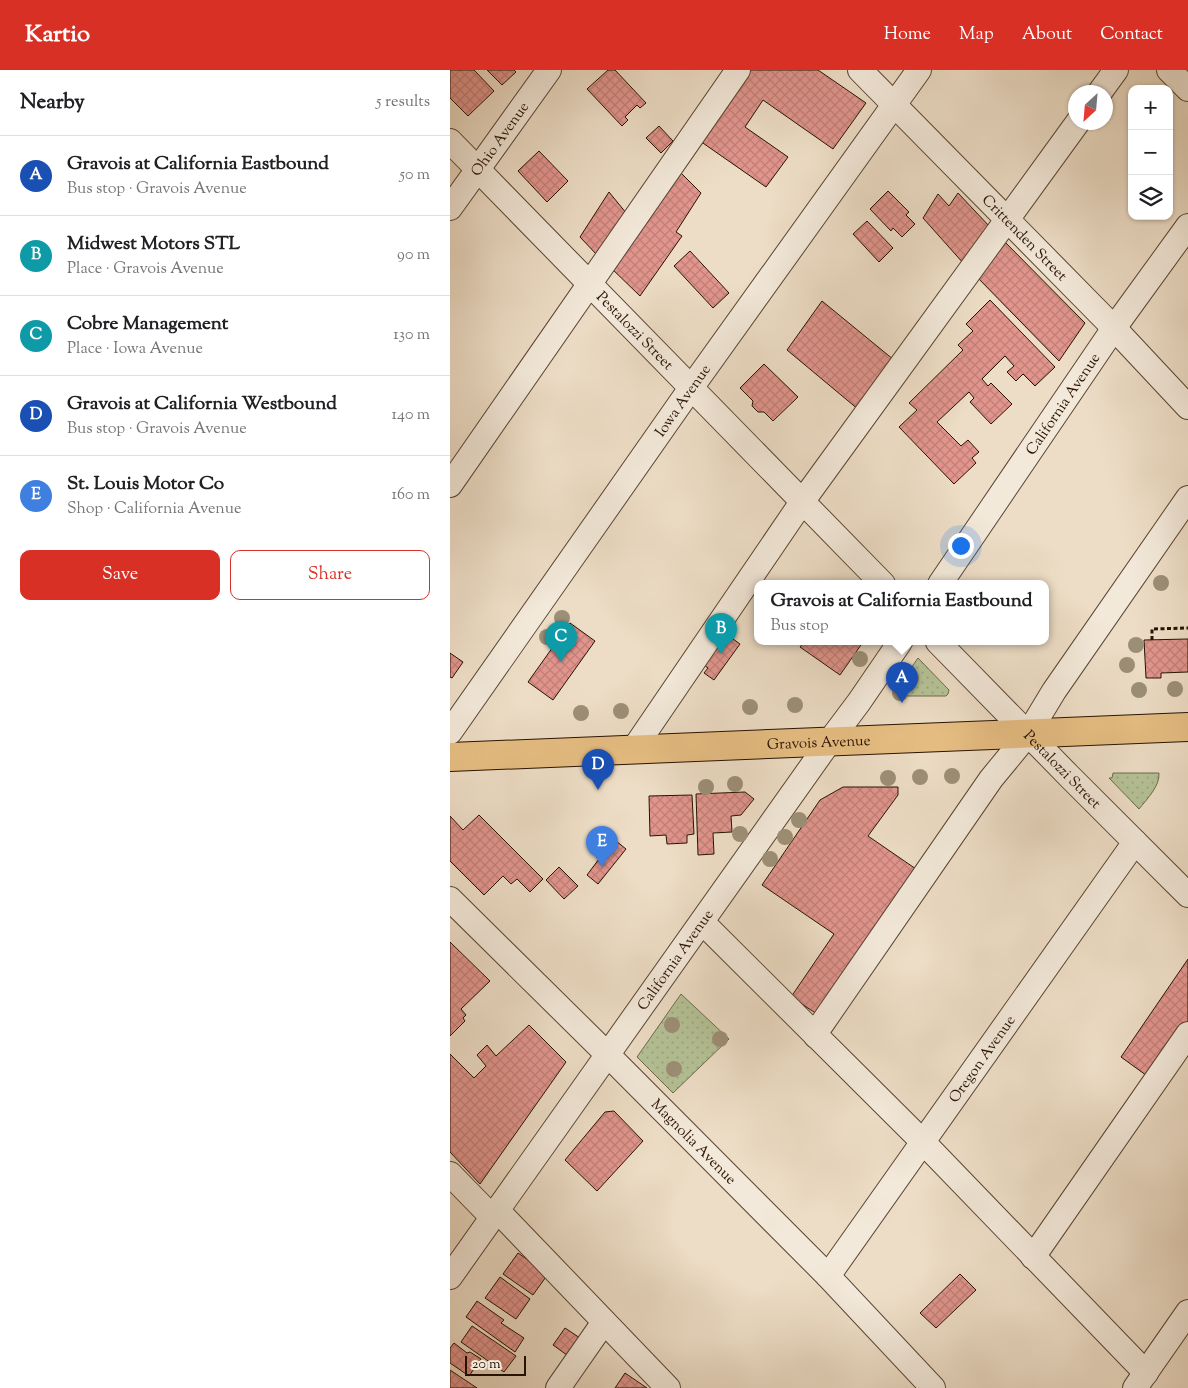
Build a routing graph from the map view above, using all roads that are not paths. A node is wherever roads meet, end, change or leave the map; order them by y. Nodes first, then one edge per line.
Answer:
1 (549, 70) edge
2 (738, 70) edge
3 (860, 70) edge
4 (919, 70) edge
5 (1116, 70) edge
6 (1169, 70) edge
7 (1105, 85) edge
8 (1188, 89) edge
9 (895, 104) junction
10 (1072, 130) edge
11 (450, 141) edge
12 (478, 169) junction
13 (450, 208) edge
14 (1007, 220) junction
15 (1188, 226) edge
16 (590, 284) junction
17 (1114, 328) junction
18 (692, 388) junction
19 (1188, 407) edge
20 (450, 485) edge
21 (1188, 498) edge
22 (802, 502) junction
23 (878, 580) edge
24 (943, 580) edge
25 (898, 645) edge
26 (941, 645) edge
27 (1188, 727) edge
28 (450, 732) edge
29 (1028, 734) junction
30 (829, 742) junction
31 (633, 750) junction
32 (450, 757) edge
33 (1135, 842) junction
34 (1188, 895) edge
35 (450, 899) edge
36 (702, 922) junction
37 (1188, 1034) edge
38 (816, 1036) junction
39 (608, 1055) junction
40 (923, 1142) junction
41 (450, 1174) edge
42 (495, 1214) junction
43 (1034, 1257) junction
44 (828, 1276) junction
45 (450, 1277) edge
46 (1188, 1312) edge
47 (604, 1322) junction
48 (1140, 1381) edge
49 (558, 1388) edge
50 (668, 1388) edge
51 (933, 1388) edge

1 - 12 street, Ohio Avenue
2 - 16 street
3 - 9 street, Crittenden Street
4 - 9 street, Iowa Avenue
5 - 7 street
6 - 8 street
9 - 14 street, Crittenden Street
9 - 18 street, Iowa Avenue
10 - 14 street
11 - 12 street, Pestalozzi Street
12 - 13 street, Ohio Avenue
12 - 16 street, Pestalozzi Street
14 - 17 street, Crittenden Street
14 - 22 street
15 - 17 street, California Avenue
16 - 18 street, Pestalozzi Street
16 - 20 street
17 - 19 street, Crittenden Street
17 - 24 street, California Avenue
18 - 22 street, Pestalozzi Street
18 - 28 street, Iowa Avenue
21 - 29 street
22 - 23 street, Pestalozzi Street
22 - 31 street
25 - 30 street, California Avenue
26 - 29 street, Pestalozzi Street
27 - 29 main road, Gravois Avenue
29 - 30 main road, Gravois Avenue
29 - 33 street, Pestalozzi Street
29 - 38 street
30 - 31 main road, Gravois Avenue
30 - 36 street, California Avenue
31 - 32 main road, Gravois Avenue
33 - 34 street, Pestalozzi Street
33 - 40 street, Oregon Avenue
35 - 39 street, Magnolia Avenue
36 - 38 street
36 - 39 street, California Avenue
37 - 43 street
38 - 40 street
39 - 42 street, California Avenue
39 - 44 street, Magnolia Avenue
40 - 43 street
40 - 44 street, Oregon Avenue
41 - 42 street
42 - 45 street, California Avenue
42 - 47 street
43 - 48 street
44 - 51 street, Magnolia Avenue
46 - 48 street
47 - 49 street
47 - 50 street

